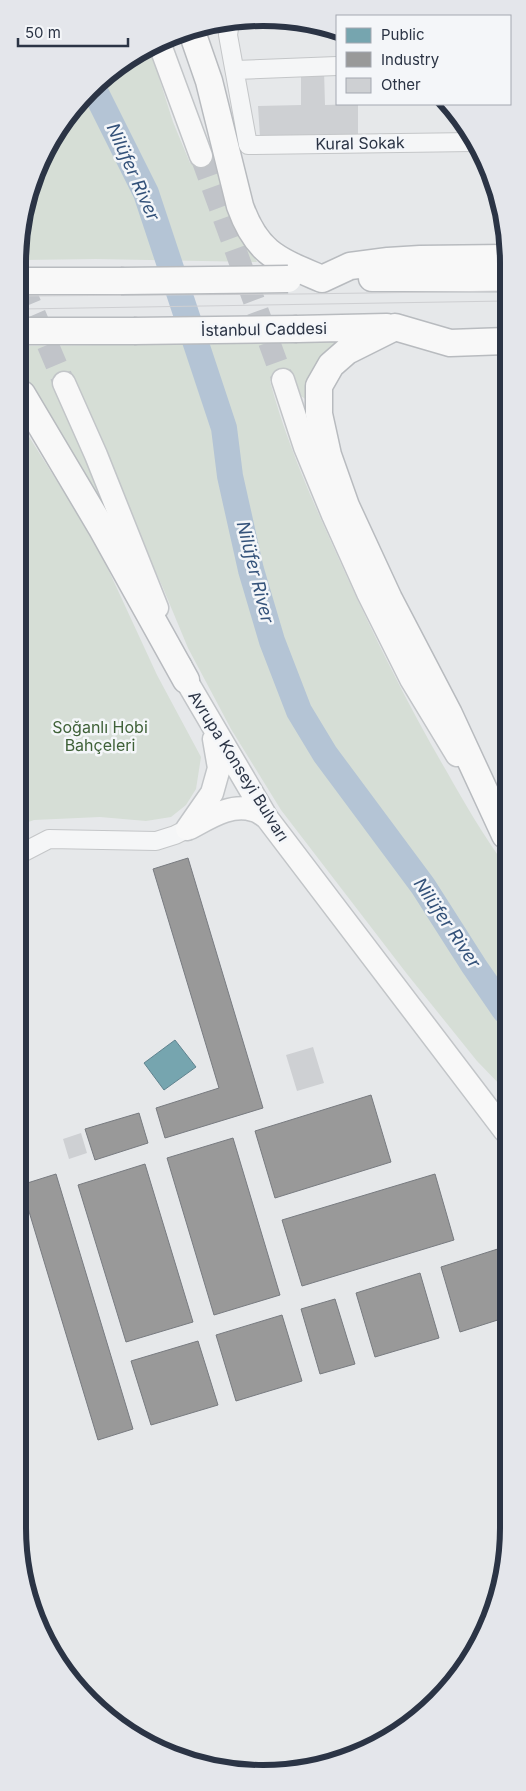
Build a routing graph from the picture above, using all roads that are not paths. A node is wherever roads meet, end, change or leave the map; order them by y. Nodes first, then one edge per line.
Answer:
1 (229, 29) edge
2 (194, 37) edge
3 (162, 49) edge
4 (336, 66) edge
5 (235, 70) junction
6 (466, 142) edge
7 (201, 156) tunnel mouth
8 (500, 258) edge
9 (500, 278) edge
10 (322, 279) junction
11 (26, 281) edge
12 (500, 326) edge
13 (395, 327) junction
14 (26, 331) edge
15 (500, 341) edge
16 (283, 380) tunnel mouth
17 (64, 383) tunnel mouth
18 (26, 401) edge
19 (186, 680) junction
20 (212, 726) junction
21 (267, 818) junction
22 (500, 824) edge
23 (500, 827) edge
24 (187, 829) junction
25 (26, 851) edge
26 (370, 955) junction
27 (500, 1100) edge
28 (500, 1124) edge

1 - 5 street
2 - 10 highway
3 - 7 main road
4 - 5 street
5 - 6 street, Kural Sokak
8 - 10 highway
9 - 10 highway
10 - 11 highway, bridge
12 - 13 highway, İstanbul Caddesi
13 - 14 highway, İstanbul Caddesi, bridge
13 - 15 highway
13 - 22 highway
16 - 23 main road
17 - 19 main road, Avrupa Konseyi Bulvarı
18 - 19 highway
19 - 20 main road, Avrupa Konseyi Bulvarı
20 - 21 main road, Avrupa Konseyi Bulvarı
20 - 24 main road
21 - 24 main road
21 - 26 main road, Avrupa Konseyi Bulvarı
24 - 25 street
26 - 27 main road
26 - 28 main road, Avrupa Konseyi Bulvarı

